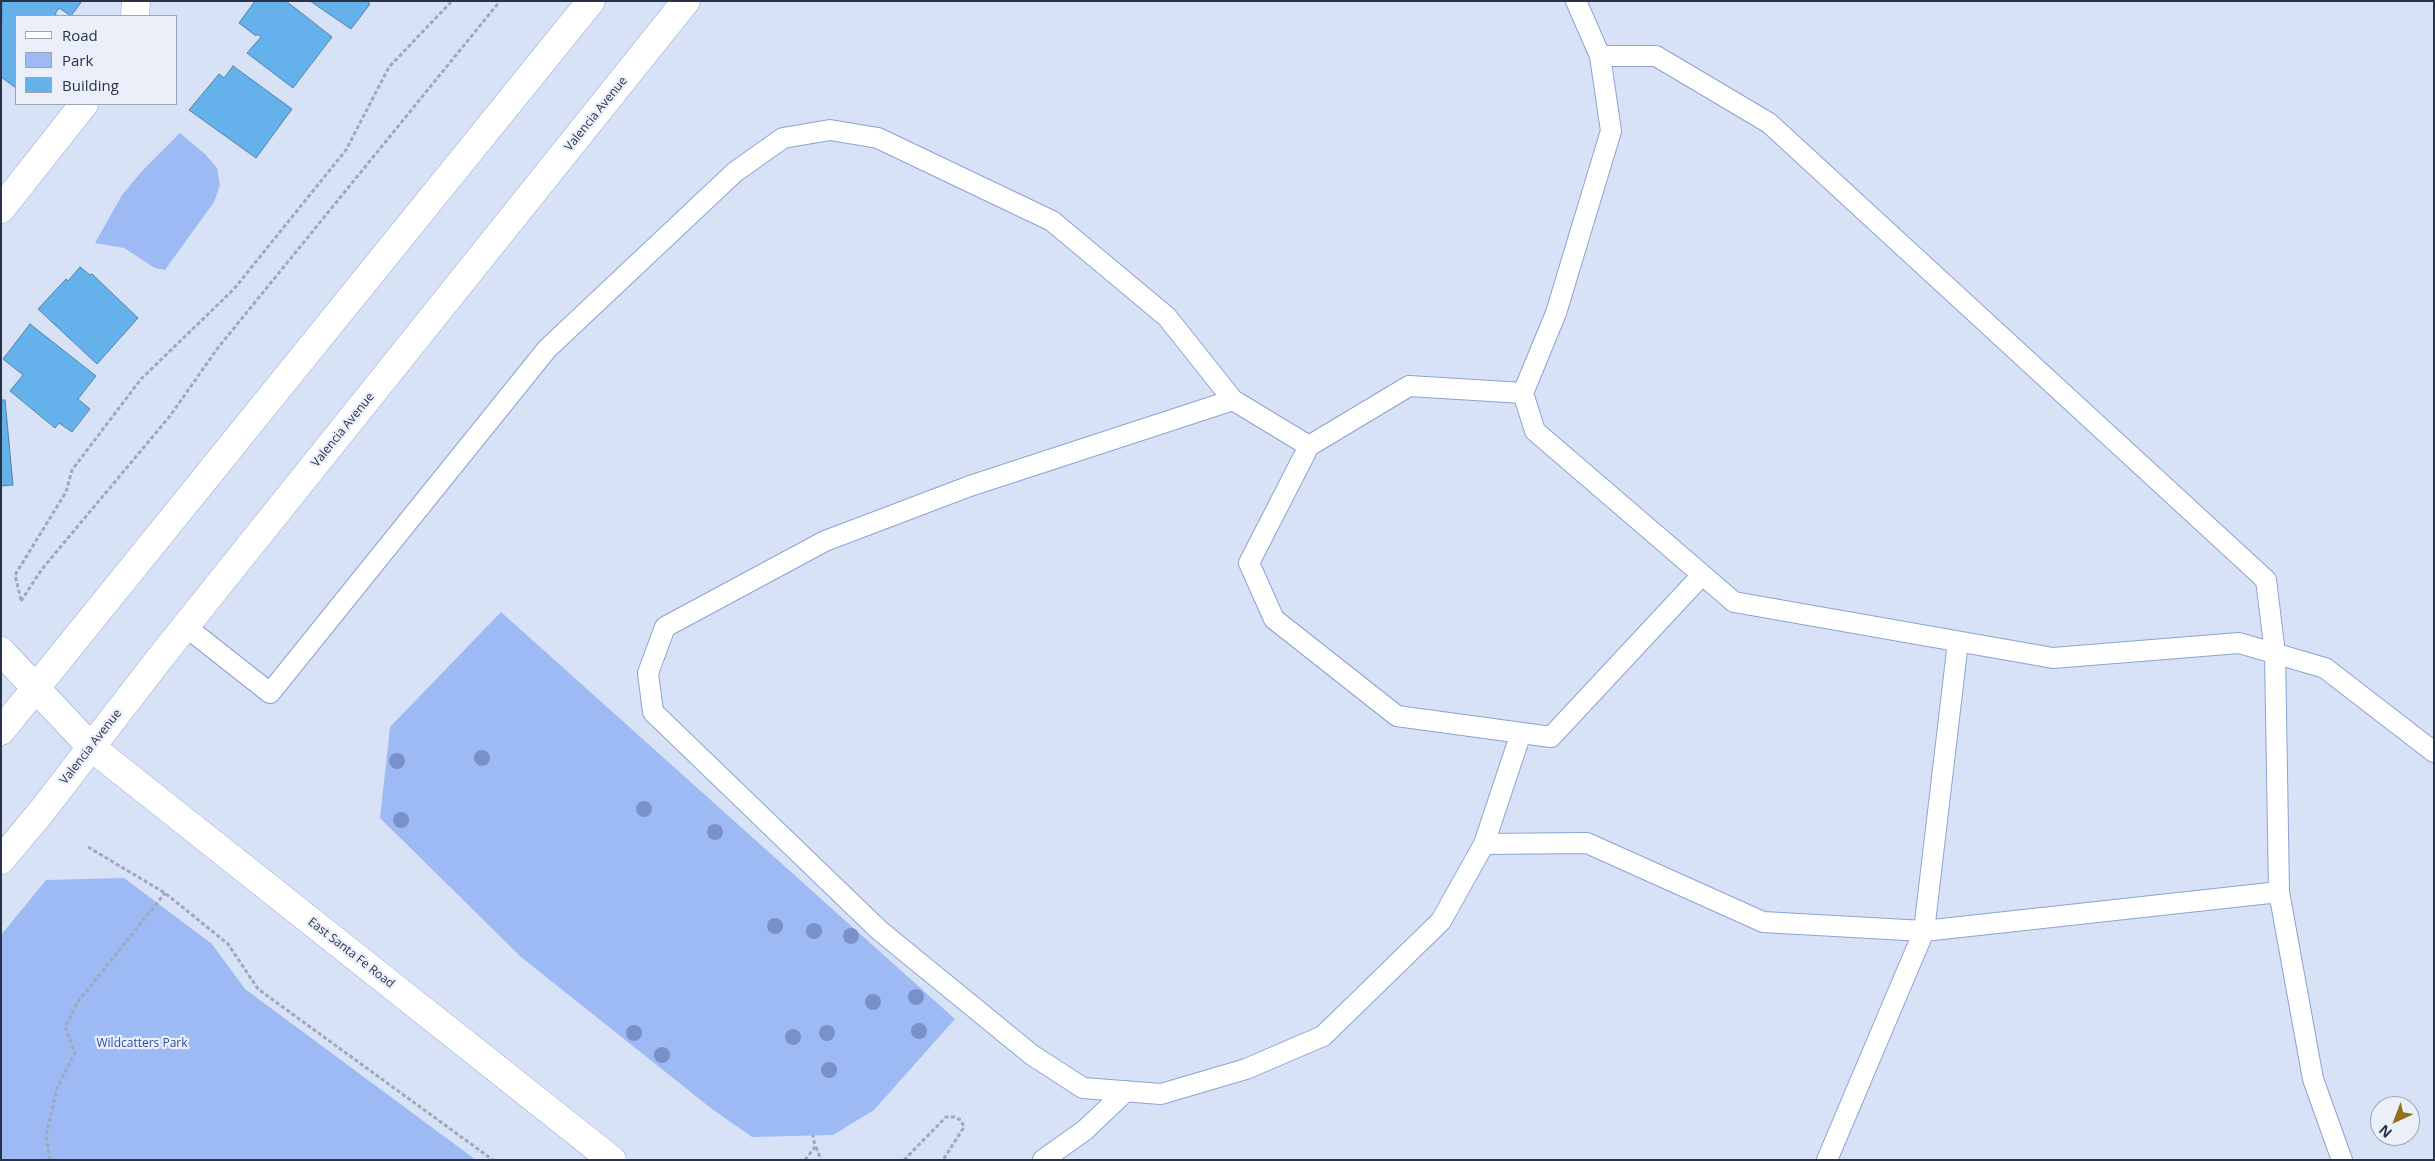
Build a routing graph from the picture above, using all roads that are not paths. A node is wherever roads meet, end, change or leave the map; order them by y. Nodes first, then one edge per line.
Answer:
1 (136, 1) edge
2 (591, 1) edge
3 (686, 1) edge
4 (1576, 1) edge
5 (135, 15) edge
6 (1600, 56) junction
7 (83, 105) edge
8 (1, 209) edge
9 (1523, 393) junction
10 (1233, 400) junction
11 (1309, 446) junction
12 (1702, 575) junction
13 (185, 626) junction
14 (1958, 642) junction
15 (1, 651) edge
16 (2275, 653) junction
17 (19, 699) edge
18 (1, 731) edge
19 (1521, 733) junction
20 (90, 747) junction
21 (2434, 752) edge
22 (1484, 844) junction
23 (1, 860) edge
24 (2279, 892) junction
25 (1924, 931) junction
26 (1126, 1091) junction
27 (612, 1160) edge
28 (1043, 1160) edge
29 (1827, 1160) edge
30 (2342, 1160) edge

1 - 5 street
2 - 17 street
3 - 13 street, Valencia Avenue
4 - 6 lane
6 - 9 lane
6 - 16 lane
7 - 8 street
9 - 11 lane
9 - 12 lane
10 - 11 lane
10 - 13 lane
10 - 26 lane
11 - 19 lane
12 - 14 lane
12 - 19 lane
13 - 20 street, Valencia Avenue
14 - 16 lane
14 - 25 lane
15 - 17 street, East Santa Fe Road
16 - 21 lane
16 - 24 lane
17 - 18 street
17 - 20 street, East Santa Fe Road
19 - 22 lane
20 - 23 street, Valencia Avenue
20 - 27 street, East Santa Fe Road
22 - 25 lane
22 - 26 lane
24 - 25 lane
24 - 30 lane
25 - 29 lane
26 - 28 lane

